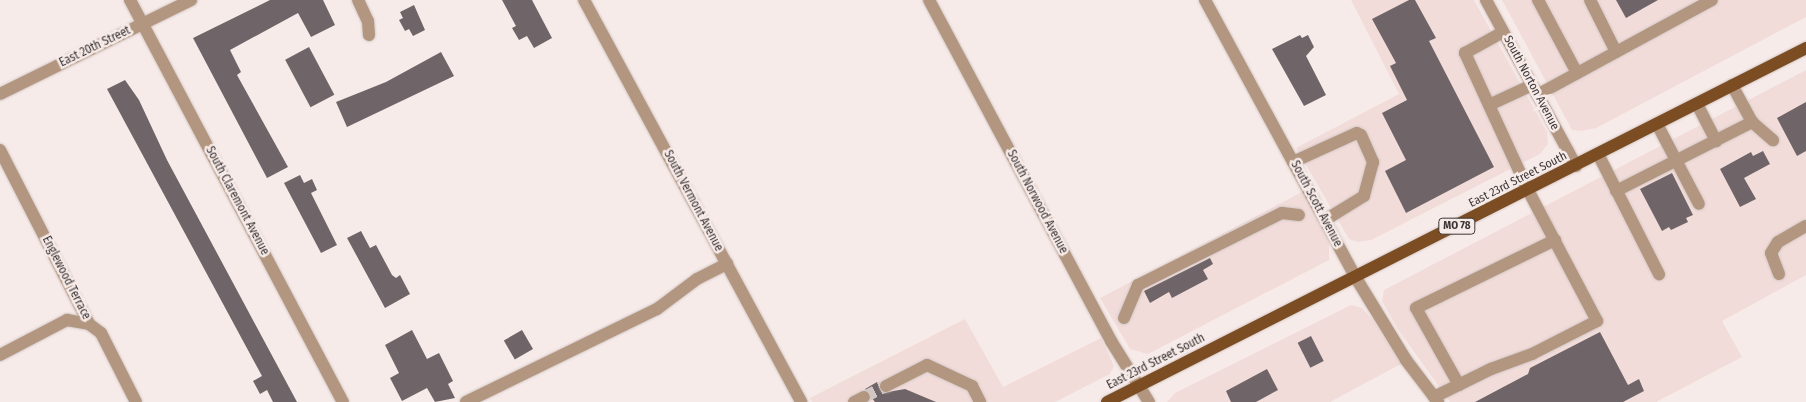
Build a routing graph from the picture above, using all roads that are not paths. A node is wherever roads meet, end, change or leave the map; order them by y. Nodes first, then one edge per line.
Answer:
1 (130, 0) edge
2 (191, 0) edge
3 (358, 0) edge
4 (586, 0) edge
5 (929, 0) edge
6 (1206, 0) edge
7 (1486, 0) edge
8 (1538, 0) edge
9 (1590, 0) edge
10 (1712, 0) edge
11 (143, 24) junction
12 (1503, 32) junction
13 (369, 35) dead end
14 (1806, 48) edge
15 (1616, 52) junction
16 (1577, 73) junction
17 (1732, 85) junction
18 (1535, 90) junction
19 (0, 94) edge
20 (1697, 104) junction
21 (1489, 105) junction
22 (1752, 122) junction
23 (1657, 124) junction
24 (1773, 140) dead end
25 (1716, 141) junction
26 (0, 150) edge
27 (1598, 154) junction
28 (1676, 160) junction
29 (1293, 162) junction
30 (1576, 166) junction
31 (1528, 190) junction
32 (1616, 191) junction
33 (1699, 204) dead end
34 (1300, 215) dead end
35 (1325, 220) junction
36 (1806, 226) edge
37 (1555, 240) junction
38 (727, 264) junction
39 (1659, 274) dead end
40 (1779, 274) dead end
41 (1356, 278) junction
42 (1124, 318) dead end
43 (89, 324) junction
44 (0, 355) edge
45 (1459, 385) junction
46 (886, 386) tunnel mouth
47 (1140, 386) junction
48 (1436, 399) edge
49 (136, 402) edge
50 (343, 402) edge
51 (466, 402) edge
52 (801, 402) edge
53 (980, 402) edge
54 (1107, 402) edge
55 (1150, 402) edge

1 - 11 street, South Claremont Avenue
2 - 11 street, East 20th Street
3 - 13 street
4 - 38 street, South Vermont Avenue
5 - 47 street, South Norwood Avenue
6 - 29 street, South Scott Avenue
7 - 12 street, South Norton Avenue
8 - 16 street
9 - 15 street
10 - 15 street
11 - 19 street, East 20th Street
11 - 50 street, South Claremont Avenue
12 - 18 street, South Norton Avenue
12 - 21 street
14 - 17 main road, East 23rd Street South / MO 78
15 - 16 street
16 - 18 street
17 - 20 main road, East 23rd Street South / MO 78
17 - 22 street
18 - 21 street
18 - 30 street, South Norton Avenue
20 - 23 main road, East 23rd Street South / MO 78
20 - 25 street
21 - 31 street
22 - 24 street
22 - 25 street
23 - 27 main road, East 23rd Street South / MO 78
23 - 28 street
25 - 28 street
26 - 43 street, Englewood Terrace
27 - 30 main road, East 23rd Street South / MO 78
27 - 32 street
28 - 32 street
28 - 33 street
29 - 35 street, South Scott Avenue
29 - 35 street
30 - 31 main road, East 23rd Street South / MO 78
31 - 37 street
31 - 41 main road, East 23rd Street South / MO 78
32 - 39 street
34 - 42 street
35 - 41 street, South Scott Avenue
36 - 40 street
37 - 45 street
37 - 45 street
38 - 51 street
38 - 52 street, South Vermont Avenue
41 - 47 main road, East 23rd Street South / MO 78
41 - 48 street, South Scott Avenue
43 - 44 street
43 - 49 street, Englewood Terrace
45 - 48 street
46 - 53 street
47 - 54 main road, East 23rd Street South / MO 78
47 - 55 street, South Norwood Avenue

